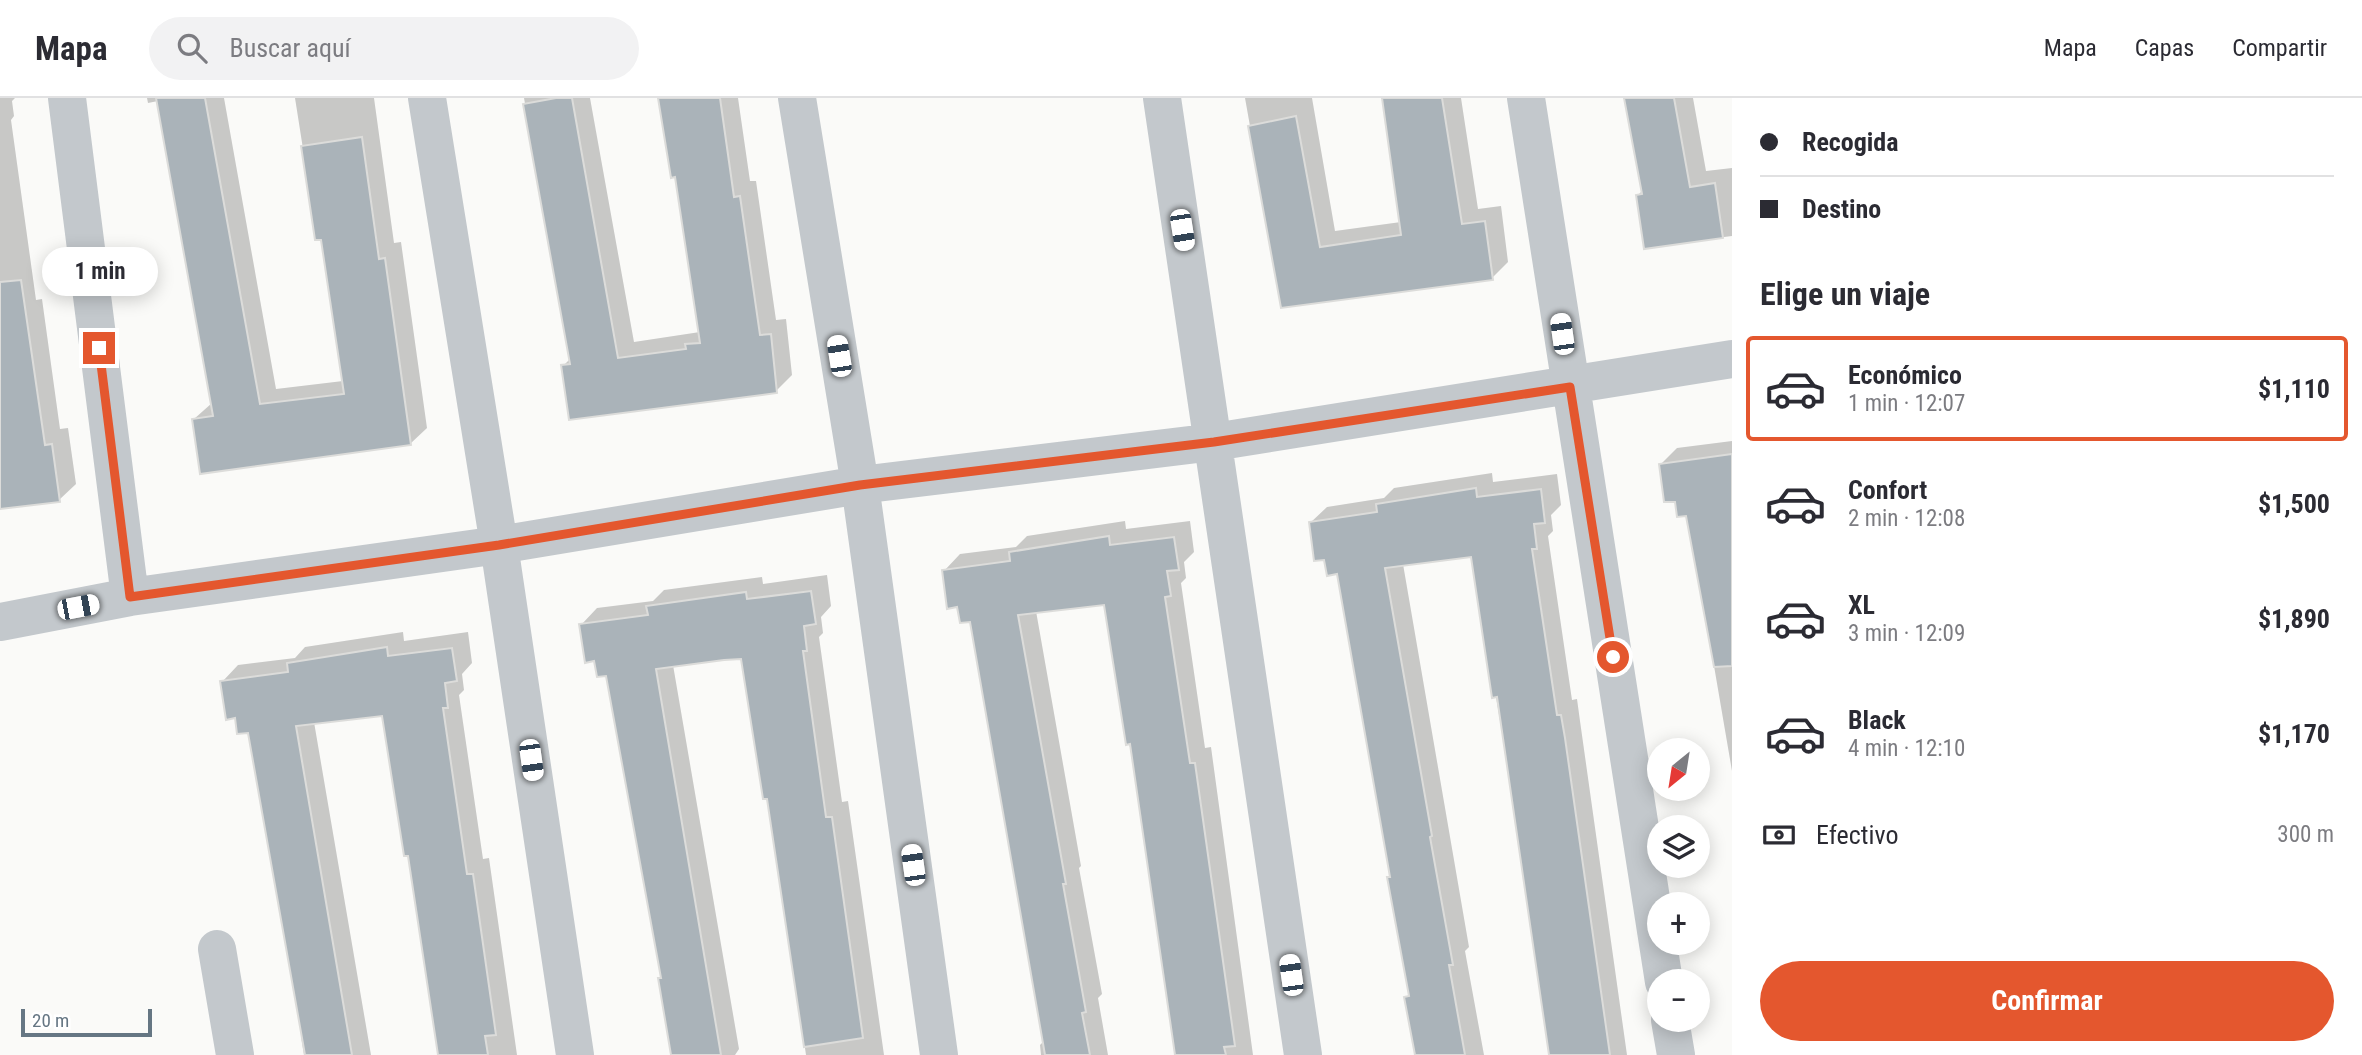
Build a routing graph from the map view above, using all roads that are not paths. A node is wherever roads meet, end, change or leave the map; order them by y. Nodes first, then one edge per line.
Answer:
1 (67, 98) edge
2 (427, 98) edge
3 (796, 98) edge
4 (1162, 98) edge
5 (1527, 98) edge
6 (1732, 359) edge
7 (1570, 387) junction
8 (1214, 442) junction
9 (860, 485) junction
10 (499, 545) junction
11 (130, 597) junction
12 (0, 622) edge
13 (217, 949) dead end
14 (1662, 969) edge
15 (1672, 1032) edge
16 (235, 1055) edge
17 (575, 1055) edge
18 (939, 1055) edge
19 (1303, 1055) edge
20 (1676, 1055) edge

1 - 11 street
2 - 10 street
3 - 9 street
4 - 8 street
5 - 7 street
6 - 7 street
7 - 8 street
7 - 14 street
8 - 9 street
8 - 19 street
9 - 10 street
9 - 18 street
10 - 11 street
10 - 17 street
11 - 12 street
13 - 16 street
15 - 20 street

